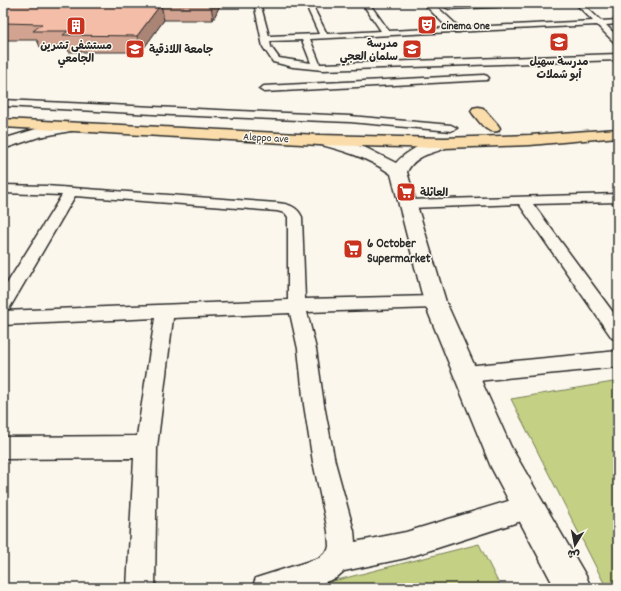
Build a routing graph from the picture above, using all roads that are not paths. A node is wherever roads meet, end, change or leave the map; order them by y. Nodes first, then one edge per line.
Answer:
1 (257, 3) edge
2 (308, 3) edge
3 (365, 3) edge
4 (428, 3) edge
5 (535, 3) edge
6 (578, 3) edge
7 (447, 5) edge
8 (598, 22) junction
9 (618, 22) edge
10 (473, 29) junction
11 (456, 30) junction
12 (387, 34) junction
13 (324, 36) junction
14 (305, 37) junction
15 (265, 39) junction
16 (618, 41) edge
17 (618, 57) edge
18 (317, 67) junction
19 (484, 78) dead end
20 (264, 89) dead end
21 (3, 103) edge
22 (478, 111) dead end
23 (3, 112) edge
24 (3, 123) edge
25 (548, 125) dead end
26 (618, 125) edge
27 (71, 127) junction
28 (463, 128) junction
29 (493, 128) junction
30 (618, 133) edge
31 (527, 134) junction
32 (618, 138) edge
33 (319, 140) junction
34 (444, 143) junction
35 (3, 144) edge
36 (399, 172) junction
37 (3, 188) edge
38 (70, 193) junction
39 (618, 198) edge
40 (524, 201) junction
41 (408, 204) junction
42 (435, 302) junction
43 (3, 304) edge
44 (297, 306) junction
45 (165, 312) junction
46 (3, 318) edge
47 (618, 333) edge
48 (618, 359) edge
49 (466, 374) junction
50 (146, 447) junction
51 (3, 448) edge
52 (528, 507) junction
53 (337, 559) junction
54 (141, 588) edge
55 (266, 588) edge
56 (574, 588) edge

1 - 15 street
2 - 13 street
3 - 12 street
4 - 11 street
5 - 7 street
6 - 8 street
7 - 10 street
8 - 9 street
8 - 10 street
8 - 16 street
10 - 11 street
11 - 12 street
12 - 13 street
13 - 14 street
14 - 15 street
14 - 18 street
15 - 18 street
17 - 18 street
19 - 20 street
21 - 28 street
22 - 29 main road
23 - 28 main road, Aleppo ave
24 - 27 main road, Aleppo ave
25 - 31 main road
26 - 31 main road
27 - 33 main road, Aleppo ave
27 - 35 street
28 - 29 main road, Aleppo ave
29 - 31 main road, Aleppo ave
30 - 31 main road
31 - 32 main road
31 - 34 main road, Aleppo ave
33 - 34 main road, Aleppo ave
33 - 36 street
34 - 36 street
36 - 41 street
37 - 38 street
38 - 43 street
38 - 44 street
39 - 40 street
40 - 41 street
40 - 47 street
41 - 42 street
42 - 44 street
42 - 49 street
44 - 45 street
44 - 53 street
45 - 46 street
45 - 50 street
48 - 49 street
49 - 52 street
50 - 51 street
50 - 54 street
52 - 53 street
52 - 56 street
53 - 55 street

